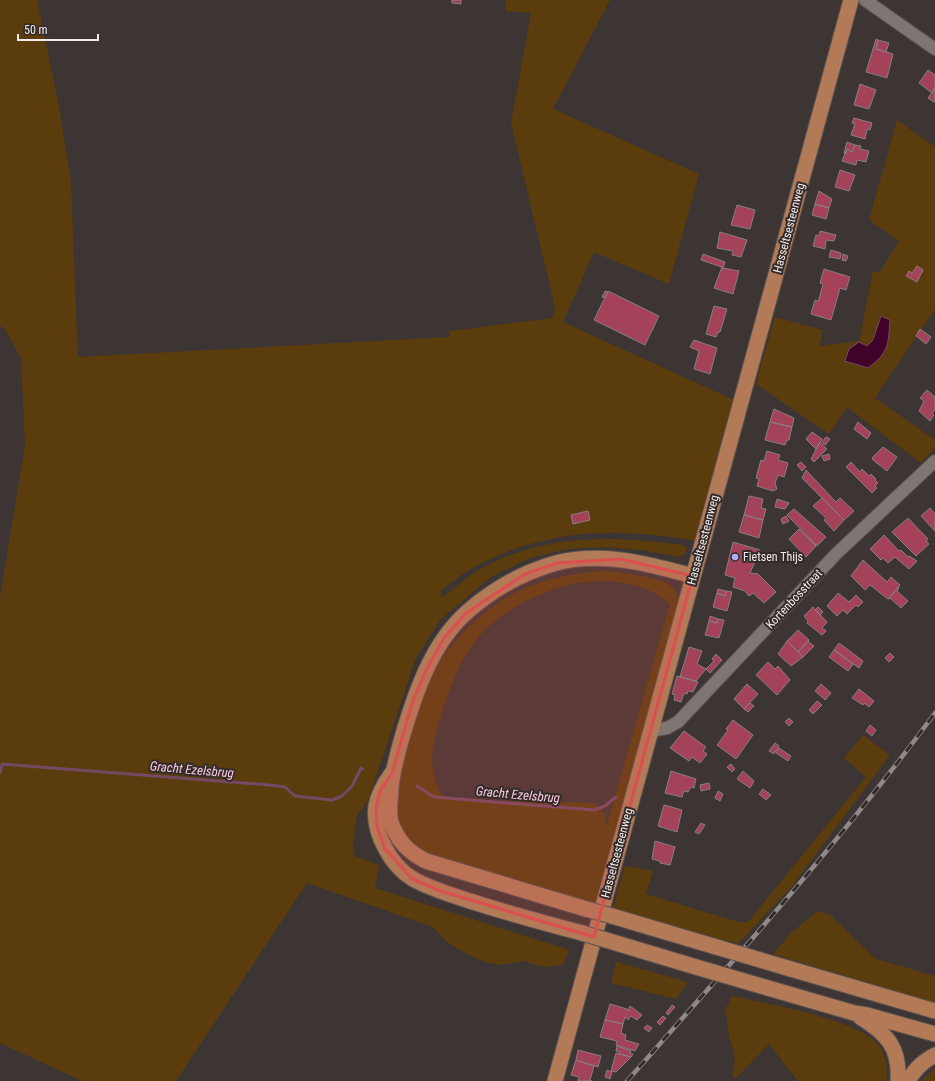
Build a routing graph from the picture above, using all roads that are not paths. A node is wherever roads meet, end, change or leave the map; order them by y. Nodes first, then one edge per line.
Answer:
1 (851, 0) edge
2 (865, 0) edge
3 (935, 49) edge
4 (935, 461) edge
5 (693, 576) junction
6 (651, 731) junction
7 (392, 773) junction
8 (935, 1011) edge
9 (854, 1013) junction
10 (935, 1034) edge
11 (935, 1055) edge
12 (554, 1081) edge
13 (898, 1081) edge
14 (908, 1081) edge

1 - 5 main road, Hasseltsesteenweg
2 - 3 street
4 - 6 street, Kortenbosstraat
5 - 6 main road, Hasseltsesteenweg
5 - 7 main road
6 - 12 main road, Hasseltsesteenweg
7 - 8 main road, bridge
7 - 9 main road, bridge
9 - 10 main road
9 - 13 main road
11 - 14 main road

